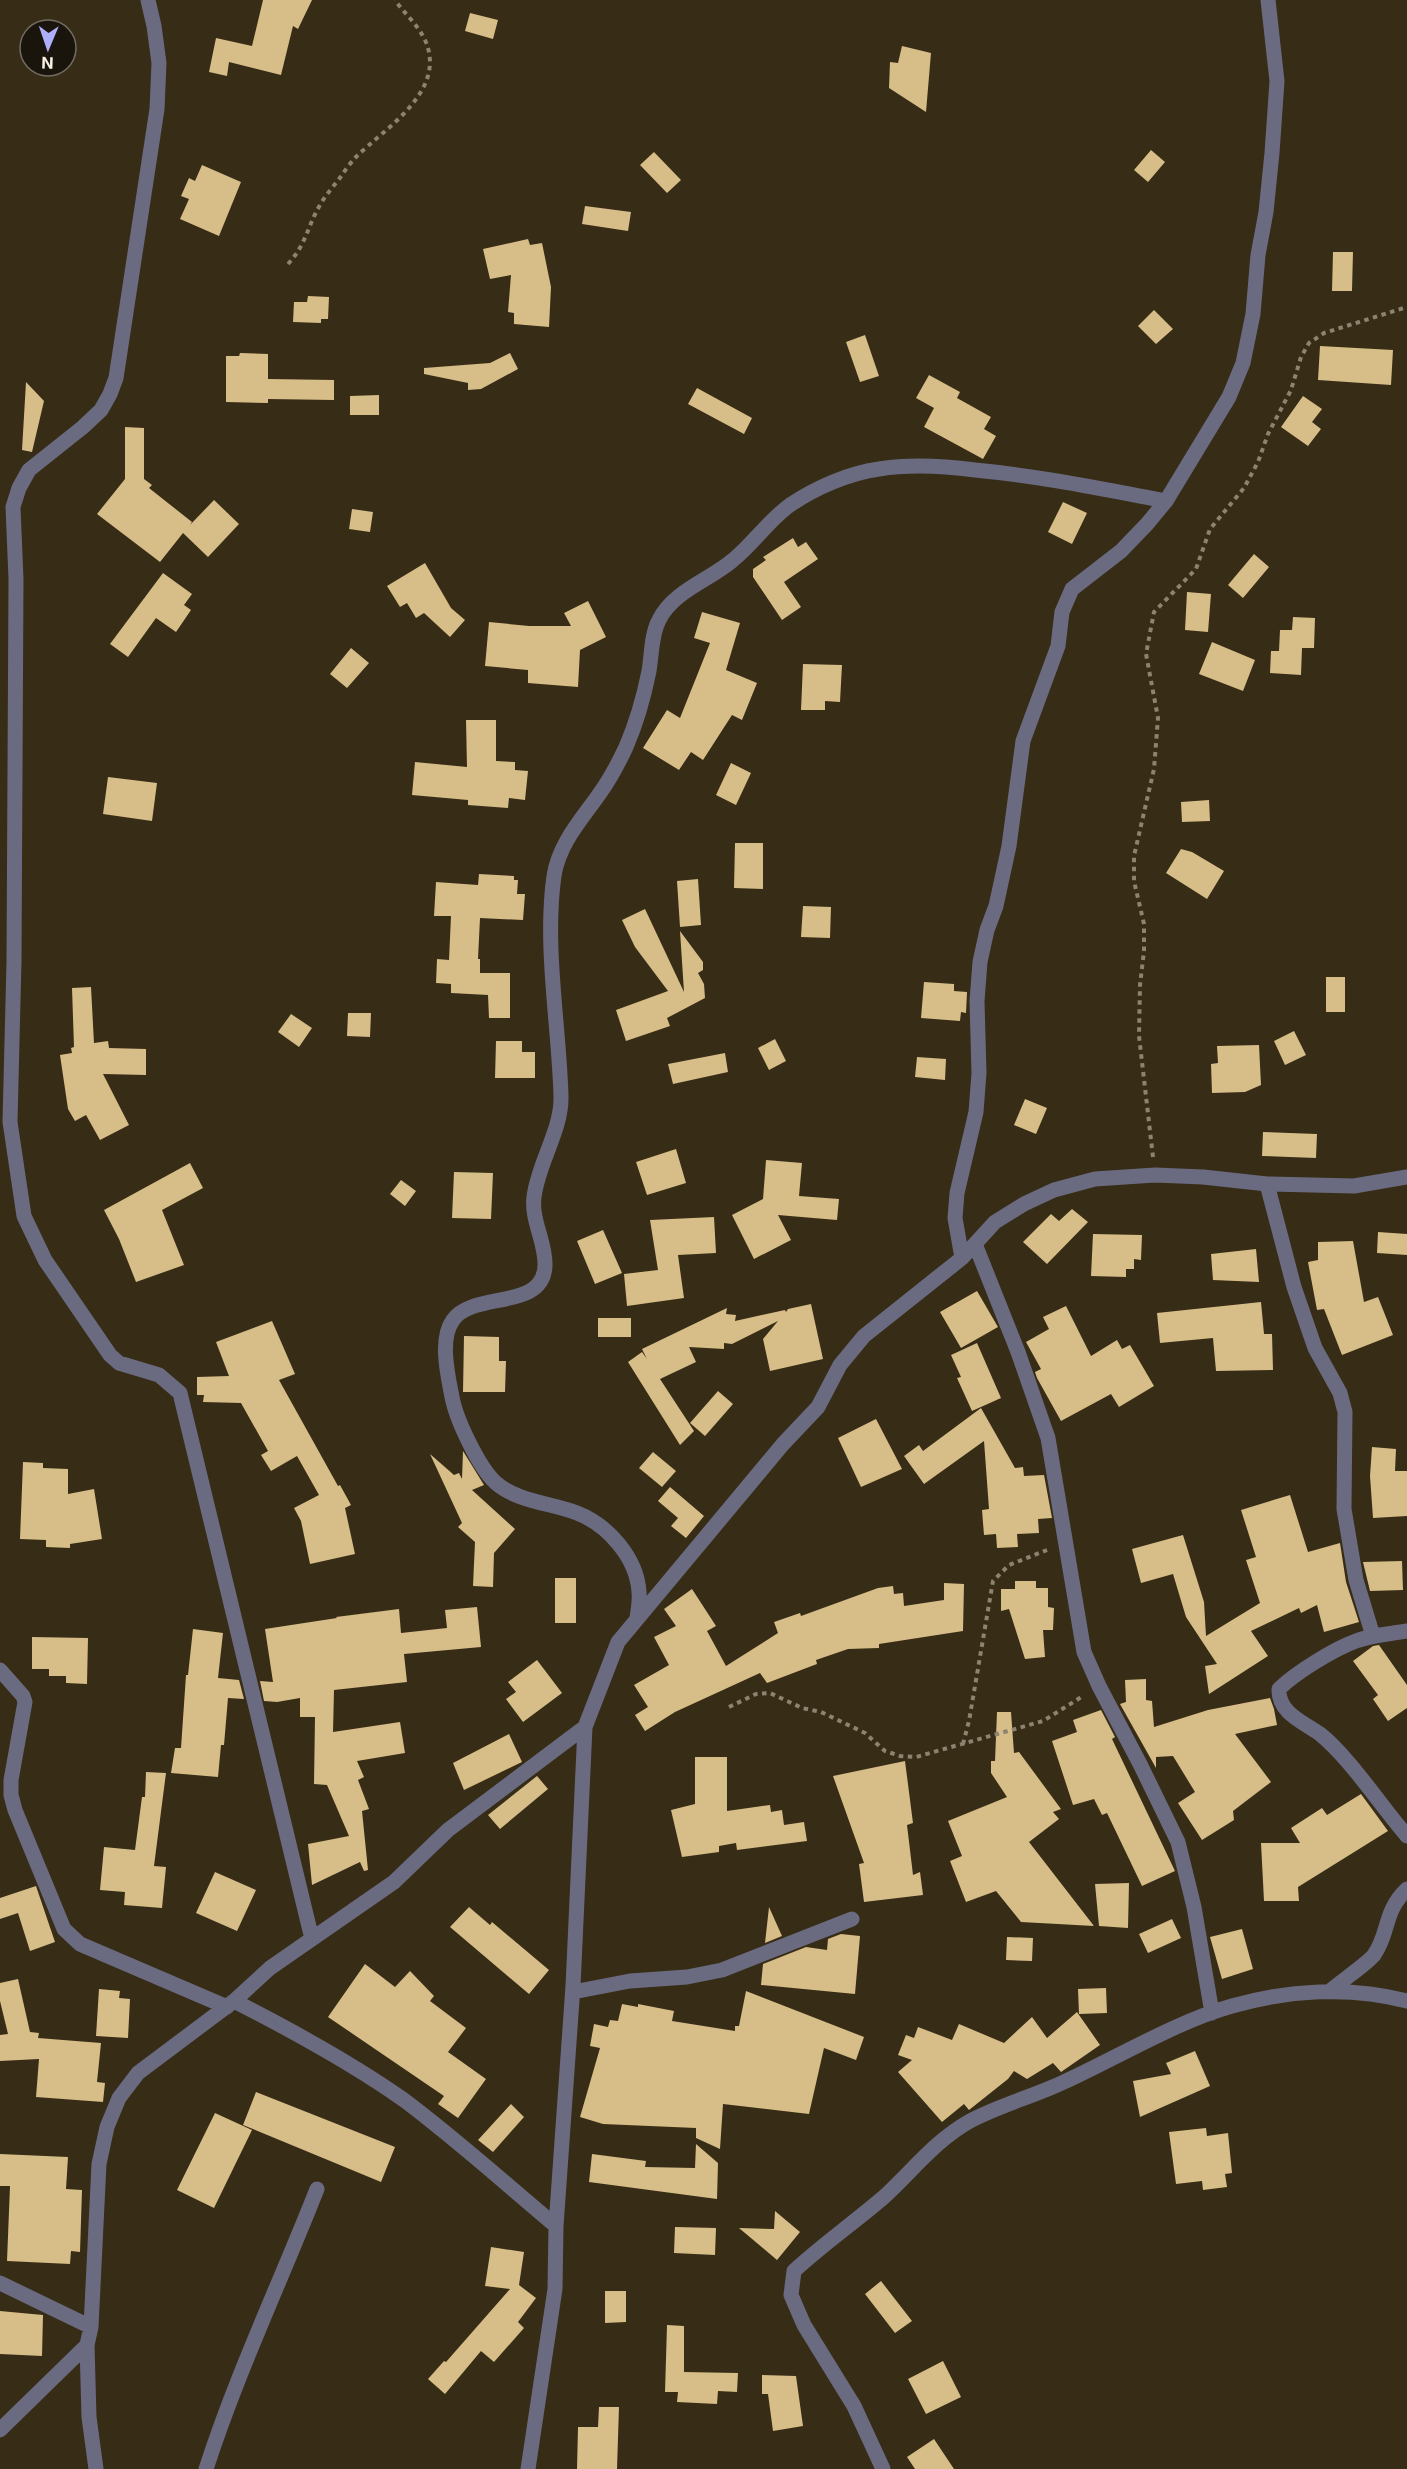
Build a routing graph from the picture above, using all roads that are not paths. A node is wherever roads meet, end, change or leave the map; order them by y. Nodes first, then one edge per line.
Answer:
1 (148, 0) edge
2 (1268, 0) edge
3 (1166, 501) junction
4 (1407, 1177) edge
5 (1267, 1184) junction
6 (975, 1244) junction
7 (962, 1258) junction
8 (637, 1618) junction
9 (1407, 1631) edge
10 (1373, 1636) junction
11 (0, 1671) edge
12 (585, 1726) junction
13 (1407, 1836) edge
14 (1407, 1889) edge
15 (852, 1919) dead end
16 (312, 1939) junction
17 (1330, 1991) junction
18 (573, 1992) junction
19 (1407, 2001) edge
20 (230, 2004) junction
21 (1212, 2013) junction
22 (317, 2189) dead end
23 (556, 2226) junction
24 (0, 2283) edge
25 (91, 2327) junction
26 (87, 2345) junction
27 (0, 2430) edge
28 (96, 2469) edge
29 (206, 2469) edge
30 (528, 2469) edge
31 (883, 2469) edge

1 - 16 street
2 - 3 street
3 - 7 street
3 - 8 street
4 - 5 street
5 - 6 street
5 - 10 street
6 - 7 street
6 - 21 street
7 - 8 street
8 - 12 street
9 - 10 street
10 - 13 street
11 - 20 street
12 - 16 street
12 - 18 street
14 - 17 street
15 - 18 street
16 - 20 street
17 - 19 street
17 - 21 street
18 - 23 street
20 - 23 street
20 - 25 street
21 - 31 street
22 - 29 street
23 - 30 street
24 - 25 street
25 - 26 street
26 - 27 street
26 - 28 street

